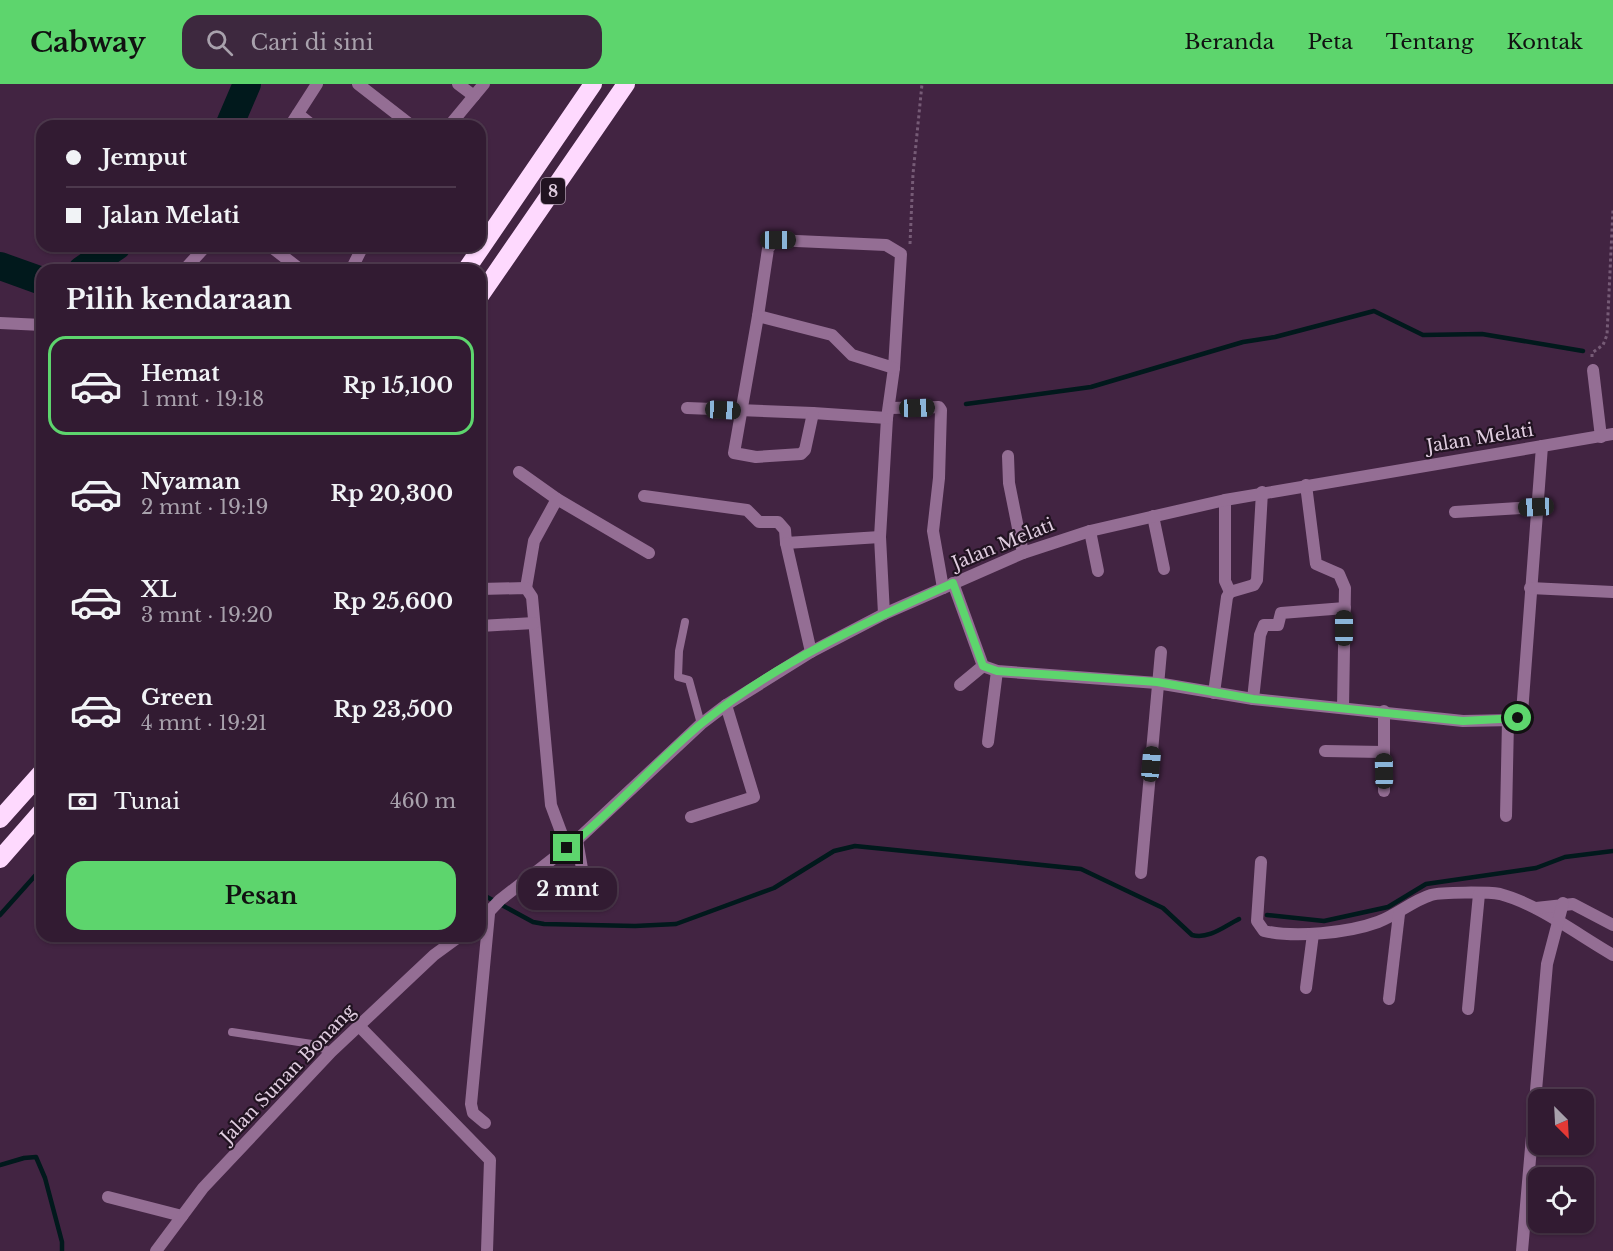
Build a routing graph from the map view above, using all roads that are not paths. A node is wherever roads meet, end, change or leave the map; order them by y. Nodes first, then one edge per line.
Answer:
1 (317, 84) edge
2 (358, 84) edge
3 (458, 84) edge
4 (484, 84) edge
5 (593, 84) edge
6 (626, 84) edge
7 (474, 96) junction
8 (298, 114) junction
9 (294, 120) edge
10 (306, 120) edge
11 (404, 120) edge
12 (454, 120) edge
13 (486, 241) edge
14 (278, 252) edge
15 (293, 264) edge
16 (486, 287) edge
17 (758, 316) junction
18 (0, 323) edge
19 (36, 325) edge
20 (894, 368) junction
21 (1593, 370) road end
22 (687, 408) dead end
23 (741, 411) junction
24 (891, 411) junction
25 (813, 413) junction
26 (1607, 436) edge
27 (1542, 446) junction
28 (1008, 456) dead end
29 (519, 472) dead end
30 (1306, 485) junction
31 (1262, 492) junction
32 (644, 496) dead end
33 (557, 499) junction
34 (1224, 500) junction
35 (1536, 507) junction
36 (1455, 512) dead end
37 (1153, 516) junction
38 (1090, 531) junction
39 (880, 537) junction
40 (786, 543) junction
41 (649, 553) dead end
42 (1023, 553) junction
43 (1164, 569) dead end
44 (1098, 571) dead end
45 (948, 586) junction
46 (526, 588) junction
47 (1530, 588) junction
48 (486, 589) edge
49 (1230, 592) junction
50 (1613, 592) edge
51 (1344, 608) junction
52 (884, 614) junction
53 (685, 622) dead end
54 (534, 623) junction
55 (486, 626) edge
56 (811, 652) junction
57 (1161, 652) dead end
58 (983, 666) junction
59 (997, 671) junction
60 (1157, 682) junction
61 (960, 685) dead end
62 (1214, 693) junction
63 (1253, 699) junction
64 (726, 705) junction
65 (1343, 708) junction
66 (1384, 711) junction
67 (699, 718) junction
68 (1508, 721) junction
69 (988, 742) dead end
70 (1325, 751) dead end
71 (1383, 752) junction
72 (36, 779) edge
73 (1384, 791) dead end
74 (1506, 816) dead end
75 (691, 817) dead end
76 (36, 818) edge
77 (0, 819) edge
78 (572, 844) junction
79 (0, 859) edge
80 (1261, 862) dead end
81 (1141, 873) dead end
82 (584, 880) dead end
83 (1479, 894) junction
84 (1563, 903) junction
85 (1536, 908) junction
86 (490, 911) edge
87 (1399, 914) junction
88 (1556, 922) junction
89 (1613, 925) edge
90 (1313, 934) junction
91 (452, 942) edge
92 (1613, 955) edge
93 (1306, 988) dead end
94 (1389, 999) dead end
95 (1468, 1009) dead end
96 (358, 1026) junction
97 (232, 1032) dead end
98 (331, 1052) junction
99 (485, 1123) dead end
100 (108, 1197) dead end
101 (182, 1216) junction
102 (156, 1251) edge
103 (487, 1251) edge
104 (1522, 1251) edge

1 - 8 street
2 - 11 street
3 - 7 street
4 - 7 street
5 - 13 highway, 8
6 - 16 highway, 8
7 - 12 street
8 - 9 street
8 - 10 street
14 - 15 street
17 - 20 street
17 - 20 street
17 - 23 street
18 - 19 street
20 - 24 street
21 - 26 street
22 - 23 street
23 - 25 street
23 - 25 street
24 - 25 street
24 - 39 street
24 - 45 street
26 - 27 street, Jalan Melati
27 - 30 street, Jalan Melati
27 - 35 street
28 - 42 street
29 - 33 street
30 - 31 street, Jalan Melati
30 - 51 street
31 - 34 street, Jalan Melati
31 - 49 street
32 - 40 street
33 - 41 street
33 - 46 street
34 - 37 street, Jalan Melati
34 - 49 street
35 - 36 street
35 - 47 street
37 - 38 street, Jalan Melati
37 - 43 street
38 - 42 street, Jalan Melati
38 - 44 street
39 - 40 street
39 - 52 street
40 - 56 street
42 - 45 street, Jalan Melati
45 - 52 street, Jalan Melati
45 - 58 street
46 - 48 street
46 - 54 street
47 - 50 street
47 - 68 street
49 - 62 street
51 - 63 street
51 - 65 street
52 - 56 street, Jalan Melati
53 - 67 lane
54 - 55 street
54 - 78 street
56 - 64 street, Jalan Melati
57 - 60 street
58 - 59 street
58 - 61 street
59 - 60 street
59 - 69 street
60 - 62 street
60 - 81 street
62 - 63 street
63 - 65 street
64 - 67 street, Jalan Melati
64 - 75 street
65 - 66 street
66 - 68 street
66 - 71 street
67 - 78 street, Jalan Melati
68 - 74 street
70 - 71 street
71 - 73 street
72 - 77 highway
76 - 79 highway
78 - 82 street
78 - 86 street, Jalan Melati
80 - 90 street
83 - 85 street
83 - 87 street
83 - 95 street
84 - 85 street
84 - 88 street
84 - 89 street
85 - 88 street
86 - 99 street
87 - 90 street
87 - 94 street
88 - 92 street
88 - 104 street
90 - 93 street
91 - 96 street, Jalan Sunan Bonang
96 - 98 street, Jalan Sunan Bonang
96 - 103 street
97 - 98 lane
98 - 101 street, Jalan Sunan Bonang
100 - 101 street
101 - 102 street, Jalan Sunan Bonang

